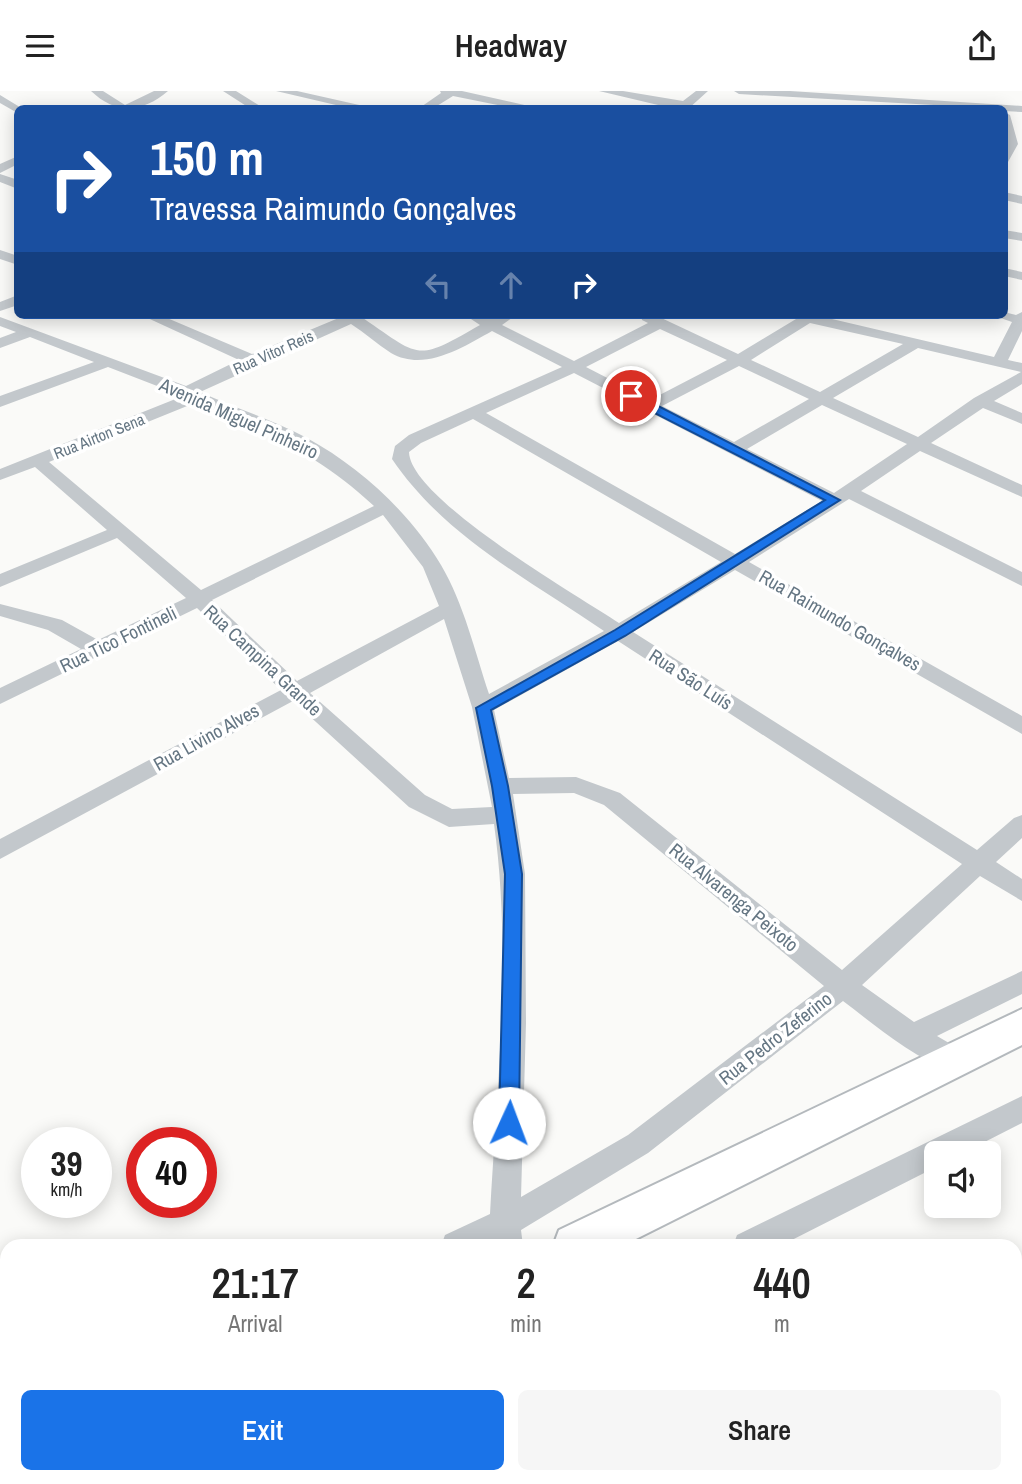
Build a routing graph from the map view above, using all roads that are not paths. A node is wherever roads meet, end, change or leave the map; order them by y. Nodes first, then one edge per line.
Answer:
1 (96, 91) edge
2 (163, 91) edge
3 (228, 91) edge
4 (281, 91) edge
5 (450, 91) edge
6 (604, 91) edge
7 (702, 91) edge
8 (739, 91) edge
9 (793, 96) junction
10 (118, 105) edge
11 (133, 105) edge
12 (253, 105) edge
13 (352, 105) edge
14 (429, 105) edge
15 (518, 105) edge
16 (672, 105) edge
17 (684, 105) edge
18 (785, 105) edge
19 (950, 105) edge
20 (1021, 318) edge
21 (157, 319) edge
22 (346, 319) edge
23 (357, 319) edge
24 (480, 319) edge
25 (501, 319) edge
26 (651, 319) edge
27 (799, 319) edge
28 (811, 319) edge
29 (0, 321) edge
30 (660, 323) junction
31 (491, 324) junction
32 (31, 332) junction
33 (916, 342) junction
34 (0, 343) edge
35 (425, 356) joint
36 (252, 360) junction
37 (739, 360) junction
38 (105, 363) junction
39 (999, 363) junction
40 (573, 367) junction
41 (1022, 369) edge
42 (1022, 377) edge
43 (192, 394) junction
44 (822, 398) junction
45 (980, 401) junction
46 (0, 403) edge
47 (650, 406) junction
48 (474, 413) junction
49 (1022, 419) edge
50 (415, 439) joint
51 (919, 445) junction
52 (734, 449) junction
53 (38, 461) junction
54 (0, 475) edge
55 (1022, 492) edge
56 (841, 496) junction
57 (386, 507) junction
58 (119, 531) junction
59 (737, 561) junction
60 (1022, 580) edge
61 (0, 581) edge
62 (200, 600) junction
63 (450, 608) junction
64 (0, 610) edge
65 (620, 633) junction
66 (96, 648) junction
67 (294, 689) junction
68 (0, 697) edge
69 (483, 708) junction
70 (1022, 726) edge
71 (500, 786) junction
72 (505, 815) junction
73 (1022, 824) edge
74 (0, 850) edge
75 (979, 863) junction
76 (1022, 891) edge
77 (1022, 982) edge
78 (842, 986) junction
79 (1022, 1026) edge
80 (911, 1036) junction
81 (951, 1059) junction
82 (1022, 1109) edge
83 (507, 1235) edge
84 (488, 1239) edge
85 (589, 1239) edge
86 (762, 1239) edge

1 - 10 street
2 - 11 street
3 - 12 street
4 - 13 street
5 - 14 street
5 - 15 street
6 - 16 street
7 - 17 street
8 - 9 street
9 - 18 street
9 - 19 street
20 - 39 street
21 - 36 street
22 - 36 street, Rua Vitor Reis
23 - 35 street
24 - 31 street
25 - 31 street
26 - 30 street
27 - 37 street
28 - 33 street
29 - 32 street, Avenida Miguel Pinheiro
30 - 37 street
30 - 40 street
31 - 35 street
31 - 40 street
32 - 34 street
32 - 38 street, Avenida Miguel Pinheiro
33 - 39 street
33 - 44 street
36 - 43 street, Rua Vitor Reis
37 - 44 street
37 - 47 street
38 - 43 street, Avenida Miguel Pinheiro
38 - 46 street
39 - 41 street
40 - 47 street
40 - 48 street
42 - 45 street
43 - 53 street, Rua Airton Sena
43 - 57 street, Avenida Miguel Pinheiro
44 - 51 street
44 - 52 street
45 - 49 street
45 - 51 street
47 - 52 street
48 - 50 street
48 - 59 street, Rua Raimundo Gonçalves
50 - 65 street, Rua São Luís
51 - 55 street
51 - 56 street
52 - 56 street
53 - 54 street, Rua Airton Sena
53 - 58 street, Rua Campina Grande
56 - 59 street
56 - 60 street
57 - 62 street, Rua Tico Fontineli
57 - 63 street, Avenida Miguel Pinheiro
58 - 61 street
58 - 62 street, Rua Campina Grande
59 - 65 street
59 - 70 street, Rua Raimundo Gonçalves
62 - 66 street, Rua Tico Fontineli
62 - 67 street, Rua Campina Grande
63 - 67 street, Rua Livino Alves
63 - 69 street, Avenida Miguel Pinheiro
64 - 66 street
65 - 69 street
65 - 75 street, Rua São Luís
66 - 68 street, Rua Tico Fontineli
67 - 72 street, Rua Campina Grande
67 - 74 street, Rua Livino Alves
69 - 71 street, Avenida Miguel Pinheiro
71 - 72 street, Avenida Miguel Pinheiro
71 - 78 street, Rua Alvarenga Peixoto
72 - 83 street, Avenida Miguel Pinheiro
73 - 75 street, Rua Pedro Zeferino
75 - 76 street, Rua São Luís
75 - 78 street, Rua Pedro Zeferino
77 - 80 street
78 - 80 street, Rua Alvarenga Peixoto
78 - 83 street, Rua Pedro Zeferino
79 - 81 highway
80 - 81 street, Rua Alvarenga Peixoto
81 - 85 highway
82 - 86 street
83 - 84 street

